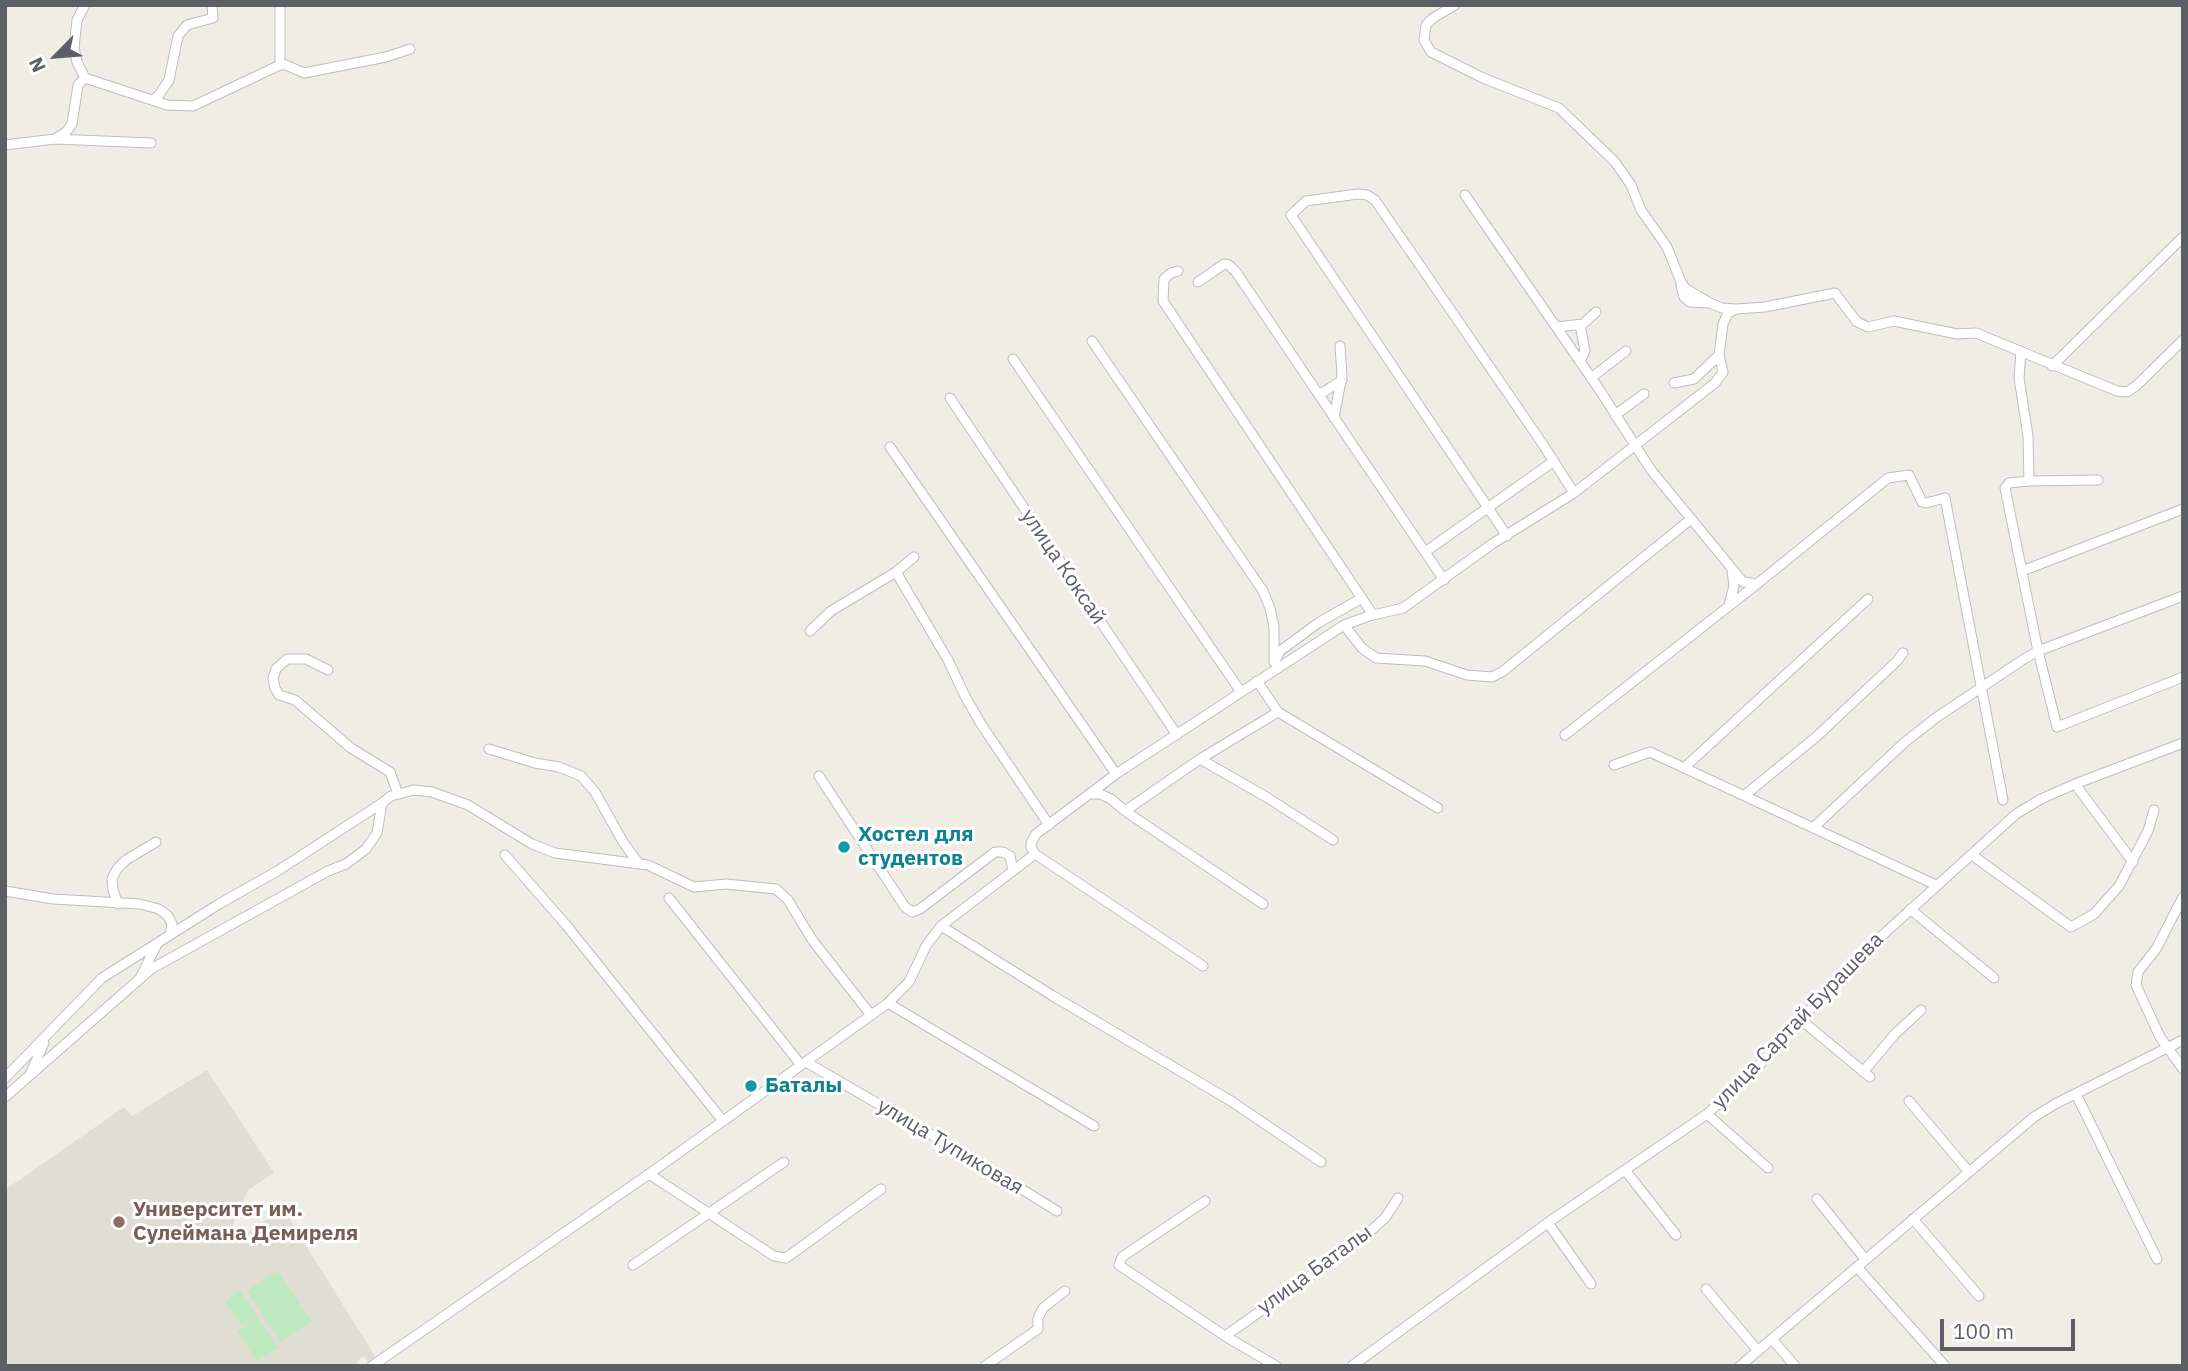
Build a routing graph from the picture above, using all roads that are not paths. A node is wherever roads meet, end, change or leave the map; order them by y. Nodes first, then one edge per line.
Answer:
1 (85, 5) edge
2 (212, 5) edge
3 (280, 5) edge
4 (1455, 5) edge
5 (410, 49) dead end
6 (280, 65) junction
7 (85, 78) junction
8 (153, 100) junction
9 (55, 139) junction
10 (150, 143) dead end
11 (5, 145) edge
12 (1465, 195) dead end
13 (2183, 237) edge
14 (1178, 271) dead end
15 (1198, 282) dead end
16 (1736, 309) junction
17 (1596, 312) dead end
18 (1580, 325) junction
19 (1557, 327) junction
20 (2183, 340) edge
21 (1093, 341) dead end
22 (1340, 346) dead end
23 (1626, 351) dead end
24 (2021, 351) junction
25 (1719, 355) junction
26 (1013, 359) dead end
27 (1580, 362) junction
28 (2052, 366) junction
29 (1591, 378) junction
30 (1342, 380) junction
31 (1674, 383) dead end
32 (1644, 394) dead end
33 (1319, 395) junction
34 (950, 398) dead end
35 (1615, 415) junction
36 (1334, 418) junction
37 (1635, 446) junction
38 (890, 447) dead end
39 (1554, 461) junction
40 (2098, 480) dead end
41 (2029, 481) junction
42 (1574, 493) junction
43 (1488, 508) junction
44 (2183, 509) edge
45 (1691, 519) junction
46 (1507, 536) junction
47 (1425, 552) junction
48 (914, 557) dead end
49 (1732, 569) junction
50 (2022, 571) junction
51 (896, 572) junction
52 (1444, 580) junction
53 (1757, 584) junction
54 (2183, 596) edge
55 (1362, 598) junction
56 (1868, 599) dead end
57 (1729, 607) junction
58 (1373, 615) junction
59 (1344, 625) junction
60 (810, 631) dead end
61 (2038, 651) junction
62 (1902, 653) dead end
63 (1273, 667) junction
64 (328, 670) dead end
65 (2183, 677) edge
66 (1257, 681) junction
67 (1981, 687) junction
68 (1241, 692) junction
69 (1278, 712) junction
70 (1177, 735) junction
71 (1564, 735) dead end
72 (2183, 743) edge
73 (489, 749) dead end
74 (1200, 759) junction
75 (1614, 765) dead end
76 (1685, 767) junction
77 (1116, 774) junction
78 (819, 776) dead end
79 (2075, 784) junction
80 (398, 794) junction
81 (1093, 794) junction
82 (1745, 795) junction
83 (2003, 800) dead end
84 (382, 803) junction
85 (1438, 808) dead end
86 (2154, 810) dead end
87 (1125, 811) junction
88 (1049, 825) junction
89 (1814, 827) junction
90 (1333, 840) dead end
91 (156, 842) dead end
92 (1035, 854) junction
93 (505, 855) dead end
94 (1972, 855) junction
95 (2133, 862) junction
96 (639, 864) junction
97 (1013, 871) junction
98 (1936, 885) junction
99 (5, 891) edge
100 (2183, 897) edge
101 (669, 898) dead end
102 (118, 904) junction
103 (1263, 904) dead end
104 (1910, 909) junction
105 (941, 926) junction
106 (170, 935) junction
107 (158, 943) junction
108 (1202, 967) dead end
109 (140, 978) junction
110 (1994, 978) dead end
111 (888, 1003) junction
112 (1920, 1010) dead end
113 (872, 1015) junction
114 (1801, 1020) junction
115 (46, 1038) junction
116 (2183, 1040) edge
117 (2168, 1048) junction
118 (804, 1064) junction
119 (2183, 1069) edge
120 (28, 1077) junction
121 (5, 1078) edge
122 (2076, 1094) junction
123 (5, 1097) edge
124 (1909, 1101) dead end
125 (1707, 1114) junction
126 (723, 1121) junction
127 (1094, 1126) dead end
128 (784, 1162) dead end
129 (1321, 1162) dead end
130 (1768, 1168) dead end
131 (1625, 1170) junction
132 (1969, 1172) junction
133 (649, 1174) junction
134 (881, 1189) dead end
135 (1398, 1198) dead end
136 (1817, 1199) dead end
137 (1205, 1200) dead end
138 (1057, 1212) dead end
139 (709, 1214) junction
140 (1913, 1219) junction
141 (1548, 1223) junction
142 (1676, 1235) dead end
143 (1866, 1259) junction
144 (2157, 1259) dead end
145 (633, 1265) dead end
146 (1857, 1267) junction
147 (1591, 1284) dead end
148 (1706, 1289) dead end
149 (1065, 1292) dead end
150 (1979, 1296) dead end
151 (1225, 1336) junction
152 (1772, 1339) junction
153 (1758, 1351) junction
154 (372, 1366) edge
155 (985, 1366) edge
156 (1276, 1366) edge
157 (1352, 1366) edge
158 (1740, 1366) edge
159 (1795, 1366) edge
160 (1945, 1366) edge

1 - 7 street
2 - 8 street
3 - 6 street
4 - 16 street
5 - 6 street
6 - 8 street
7 - 8 street
7 - 9 street
9 - 10 street
9 - 11 street
12 - 19 street
13 - 28 street
14 - 55 street
15 - 33 street
16 - 24 street
16 - 25 street
17 - 18 street
18 - 19 street
18 - 27 street
19 - 27 street
20 - 28 street
21 - 63 street
22 - 30 street
23 - 29 street
24 - 28 street
24 - 41 street
25 - 31 street
25 - 37 street
26 - 68 street
27 - 29 street
29 - 35 street
30 - 33 street
30 - 36 street
32 - 35 street
33 - 36 street
34 - 70 street, улица Коксай
35 - 37 street
36 - 47 street
37 - 42 street
37 - 45 street
38 - 77 street
39 - 42 street
39 - 43 street
39 - 43 street
40 - 41 street
41 - 50 street
42 - 46 street
43 - 46 street
43 - 47 street
44 - 50 street
45 - 49 street
45 - 59 street
46 - 52 street
47 - 52 street
48 - 51 street
49 - 53 street
49 - 57 street
50 - 61 street
51 - 60 street
51 - 88 street
52 - 58 street
53 - 57 street
53 - 67 street
54 - 61 street
55 - 58 street
55 - 63 street
56 - 76 street
57 - 71 street
58 - 59 street
59 - 63 street
61 - 65 street
61 - 67 street
62 - 82 street
63 - 66 street
64 - 80 street
66 - 68 street
66 - 69 street
67 - 83 street
67 - 89 street
68 - 70 street
69 - 74 street
69 - 85 street
70 - 77 street
72 - 79 street, улица Сартай Бурашева
73 - 96 street
74 - 87 street
74 - 90 street
75 - 76 street
76 - 82 street
77 - 81 street
78 - 97 street
79 - 94 street, улица Сартай Бурашева
79 - 95 street
80 - 84 street
80 - 96 street
81 - 87 street
81 - 88 street
82 - 89 street
84 - 106 street
84 - 109 street
86 - 95 street
87 - 103 street
88 - 92 street
89 - 98 street
91 - 102 street
92 - 97 street
92 - 108 street
93 - 126 street
94 - 95 street
94 - 98 street, улица Сартай Бурашева
96 - 113 street
97 - 105 street
98 - 104 street, улица Сартай Бурашева
99 - 102 street
100 - 117 street
101 - 118 street
102 - 106 street
104 - 110 street
104 - 114 street, улица Сартай Бурашева
105 - 111 street
105 - 129 street
106 - 107 street
107 - 109 street
107 - 115 street
109 - 120 street
111 - 113 street
111 - 127 street
112 - 114 street
113 - 118 street
114 - 125 street, улица Сартай Бурашева
115 - 120 street
115 - 121 street
116 - 117 street
117 - 119 street
117 - 122 street
118 - 126 street
118 - 138 street, улица Тупиковая
120 - 123 street
122 - 132 street
122 - 144 street
124 - 132 street
125 - 130 street
125 - 131 street, улица Сартай Бурашева
126 - 133 street
128 - 139 street
131 - 141 street, улица Сартай Бурашева
131 - 142 street
132 - 140 street
133 - 139 street
133 - 154 street
134 - 139 street
135 - 151 street, улица Баталы
136 - 143 street
137 - 151 street
139 - 145 street
140 - 143 street
140 - 150 street
141 - 147 street
141 - 157 street, улица Сартай Бурашева
143 - 146 street
146 - 152 street
146 - 160 street
148 - 153 street
149 - 155 street
151 - 156 street
152 - 153 street
152 - 159 street
153 - 158 street

